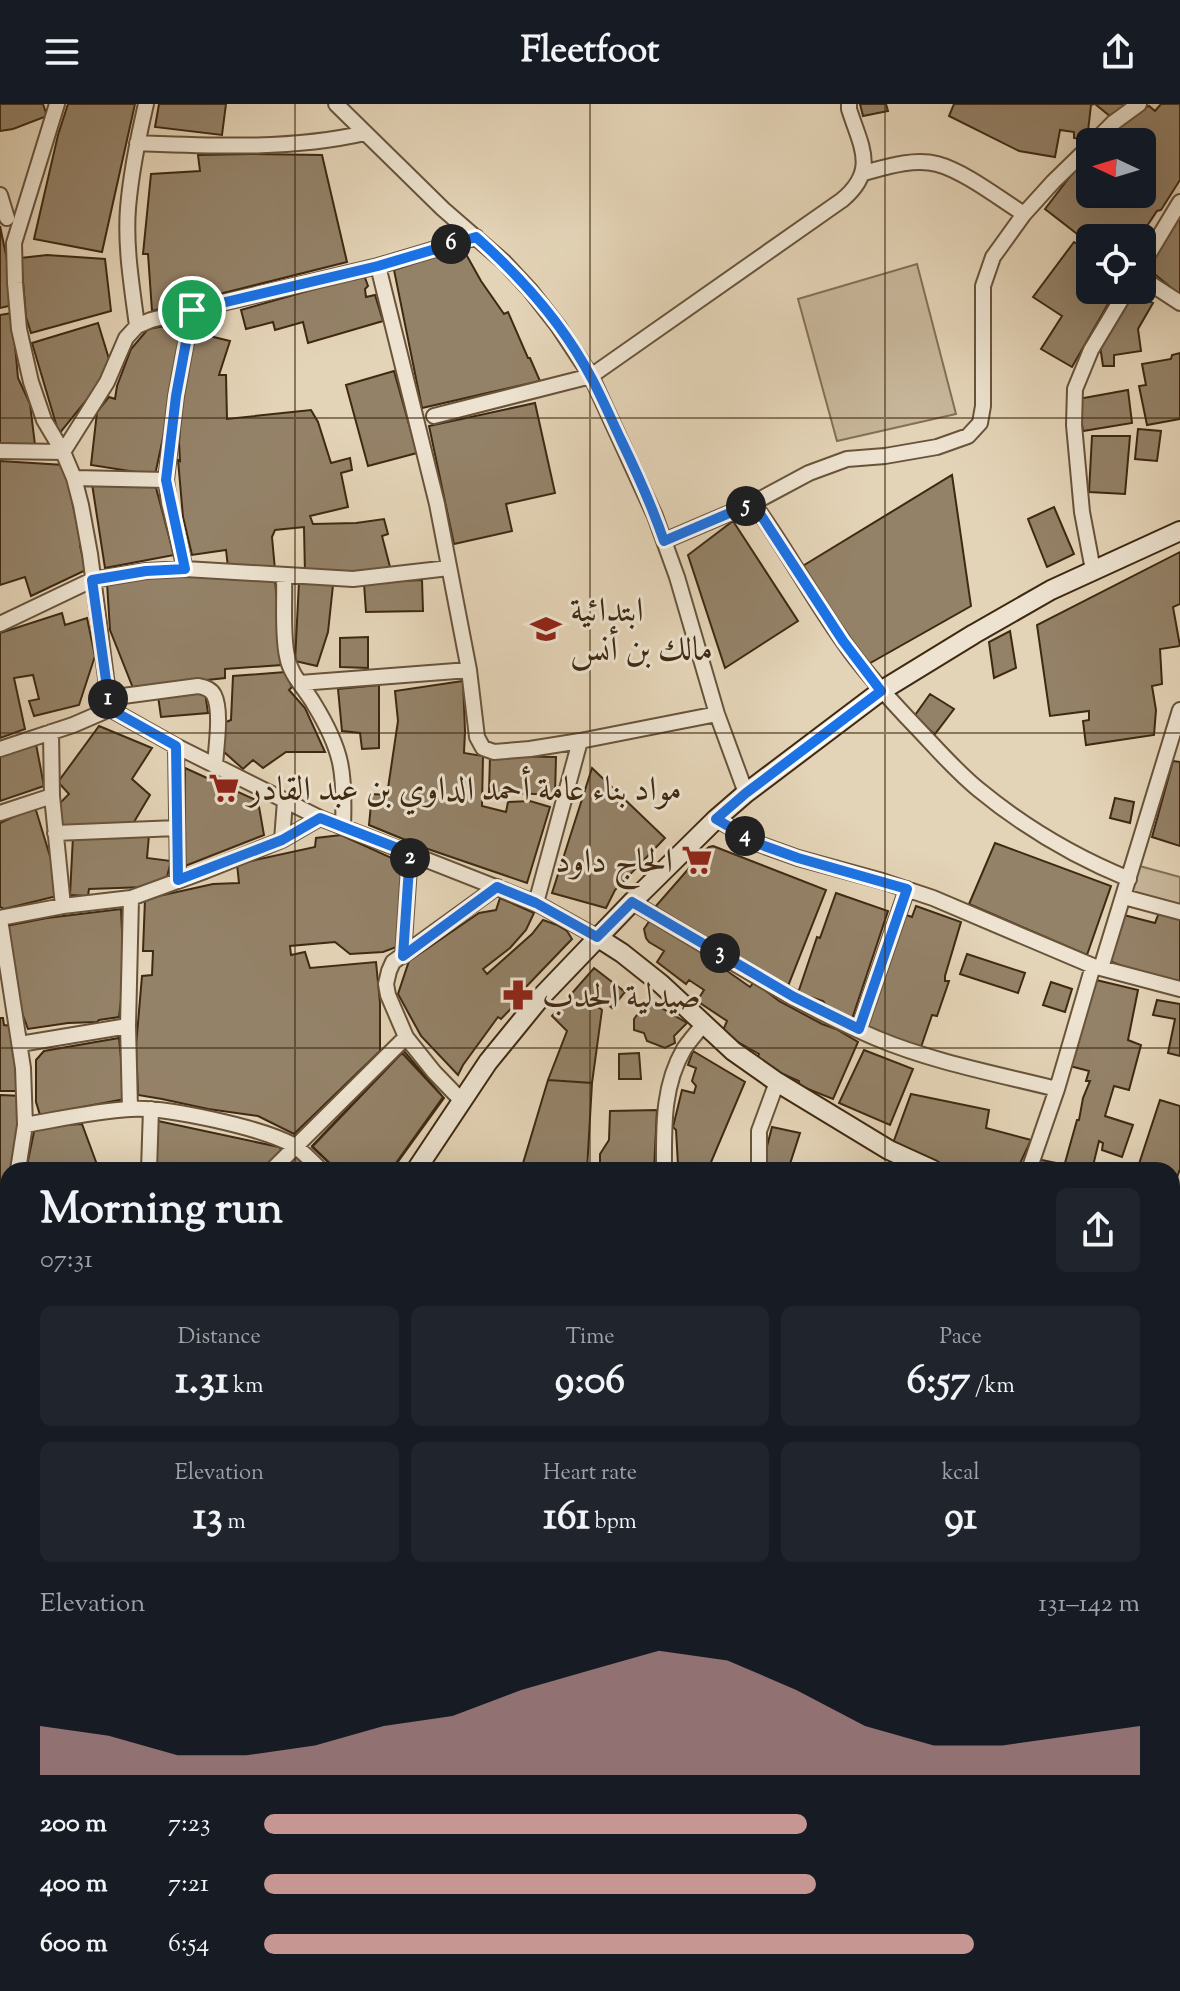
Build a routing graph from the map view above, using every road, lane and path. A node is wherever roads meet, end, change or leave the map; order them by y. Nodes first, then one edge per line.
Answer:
1 (57, 104) edge
2 (146, 104) edge
3 (336, 104) edge
4 (849, 104) edge
5 (1139, 104) edge
6 (1108, 128) edge
7 (365, 133) junction
8 (137, 143) junction
9 (1076, 160) edge
10 (864, 173) junction
11 (0, 195) edge
12 (1180, 202) edge
13 (1024, 214) junction
14 (9, 219) edge
15 (476, 237) junction
16 (1156, 242) edge
17 (378, 266) junction
18 (1156, 287) edge
19 (1180, 303) edge
20 (1119, 304) edge
21 (192, 310) junction
22 (137, 326) junction
23 (591, 376) junction
24 (434, 416) dead end
25 (0, 451) edge
26 (63, 452) junction
27 (74, 478) junction
28 (166, 480) junction
29 (753, 503) junction
30 (1180, 531) edge
31 (664, 541) junction
32 (449, 568) junction
33 (185, 569) junction
34 (1093, 570) junction
35 (284, 576) junction
36 (92, 580) junction
37 (0, 624) edge
38 (469, 670) junction
39 (300, 683) junction
40 (881, 691) junction
41 (109, 704) junction
42 (1180, 710) edge
43 (717, 714) junction
44 (51, 732) junction
45 (580, 741) junction
46 (176, 746) junction
47 (0, 749) edge
48 (215, 766) junction
49 (746, 793) junction
50 (52, 796) junction
51 (285, 801) junction
52 (0, 813) edge
53 (320, 818) junction
54 (716, 819) junction
55 (343, 827) junction
56 (177, 828) junction
57 (55, 833) junction
58 (282, 840) junction
59 (410, 853) junction
60 (1129, 879) junction
61 (178, 880) junction
62 (497, 887) junction
63 (907, 889) junction
64 (1124, 897) junction
65 (131, 898) junction
66 (632, 902) junction
67 (536, 903) junction
68 (63, 906) junction
69 (1180, 912) edge
70 (0, 919) edge
71 (597, 937) junction
72 (403, 956) junction
73 (1097, 967) junction
74 (1180, 989) edge
75 (8, 1016) edge
76 (704, 1024) junction
77 (128, 1026) junction
78 (859, 1029) junction
79 (406, 1037) junction
80 (20, 1044) junction
81 (777, 1082) junction
82 (1057, 1089) junction
83 (461, 1100) junction
84 (130, 1109) junction
85 (151, 1109) junction
86 (25, 1125) junction
87 (295, 1146) junction
88 (19, 1162) edge
89 (149, 1162) edge
90 (280, 1162) edge
91 (312, 1162) edge
92 (421, 1162) edge
93 (664, 1162) edge
94 (759, 1162) edge
95 (915, 1162) edge
96 (1032, 1162) edge

1 - 14 street
2 - 8 street
3 - 7 street
4 - 10 street
5 - 6 street
7 - 8 street
7 - 15 street
8 - 22 street
9 - 13 street
10 - 13 street
10 - 23 street
11 - 14 street
12 - 16 street
13 - 29 street
14 - 26 street
15 - 17 street
15 - 23 street
17 - 21 street
17 - 32 street
18 - 19 street
20 - 34 street
21 - 22 street
21 - 28 street
22 - 26 street
23 - 24 street
23 - 31 street
25 - 26 street
26 - 27 street
27 - 28 street
27 - 36 street
28 - 33 street
29 - 31 street
29 - 40 street
30 - 34 street
31 - 43 street
32 - 35 street
32 - 38 street
33 - 35 street
33 - 36 street
34 - 40 street
35 - 39 street
36 - 37 street
36 - 41 street
38 - 39 street
38 - 45 street
39 - 55 street
40 - 49 street
40 - 60 street
41 - 44 street
41 - 46 street
41 - 48 street
42 - 60 street
43 - 45 street
43 - 49 street
44 - 47 street
44 - 50 street
45 - 67 street
46 - 48 street
46 - 56 street
48 - 51 street
49 - 54 street
50 - 52 street
50 - 57 street
51 - 53 street
51 - 58 street
53 - 55 street
53 - 58 street
54 - 63 street
54 - 66 street
55 - 59 street
56 - 57 street
56 - 61 street
57 - 68 street
58 - 61 street
59 - 62 street
59 - 72 street
60 - 64 street
61 - 65 street
62 - 67 street
62 - 72 street
63 - 73 street
63 - 78 street
64 - 69 street
64 - 73 street
65 - 68 street
65 - 77 street
66 - 71 street
66 - 78 street
67 - 71 street
68 - 70 street
70 - 75 street
71 - 76 street
71 - 83 street
72 - 79 street
73 - 74 street
73 - 82 street
75 - 80 street
76 - 81 street
76 - 93 street
77 - 80 street
77 - 84 street
78 - 82 street
79 - 83 street
79 - 87 street
80 - 86 street
81 - 94 street
81 - 95 street
82 - 96 street
83 - 92 street
84 - 85 street
84 - 86 street
85 - 87 street
85 - 89 street
86 - 88 street
87 - 90 street
87 - 91 street

